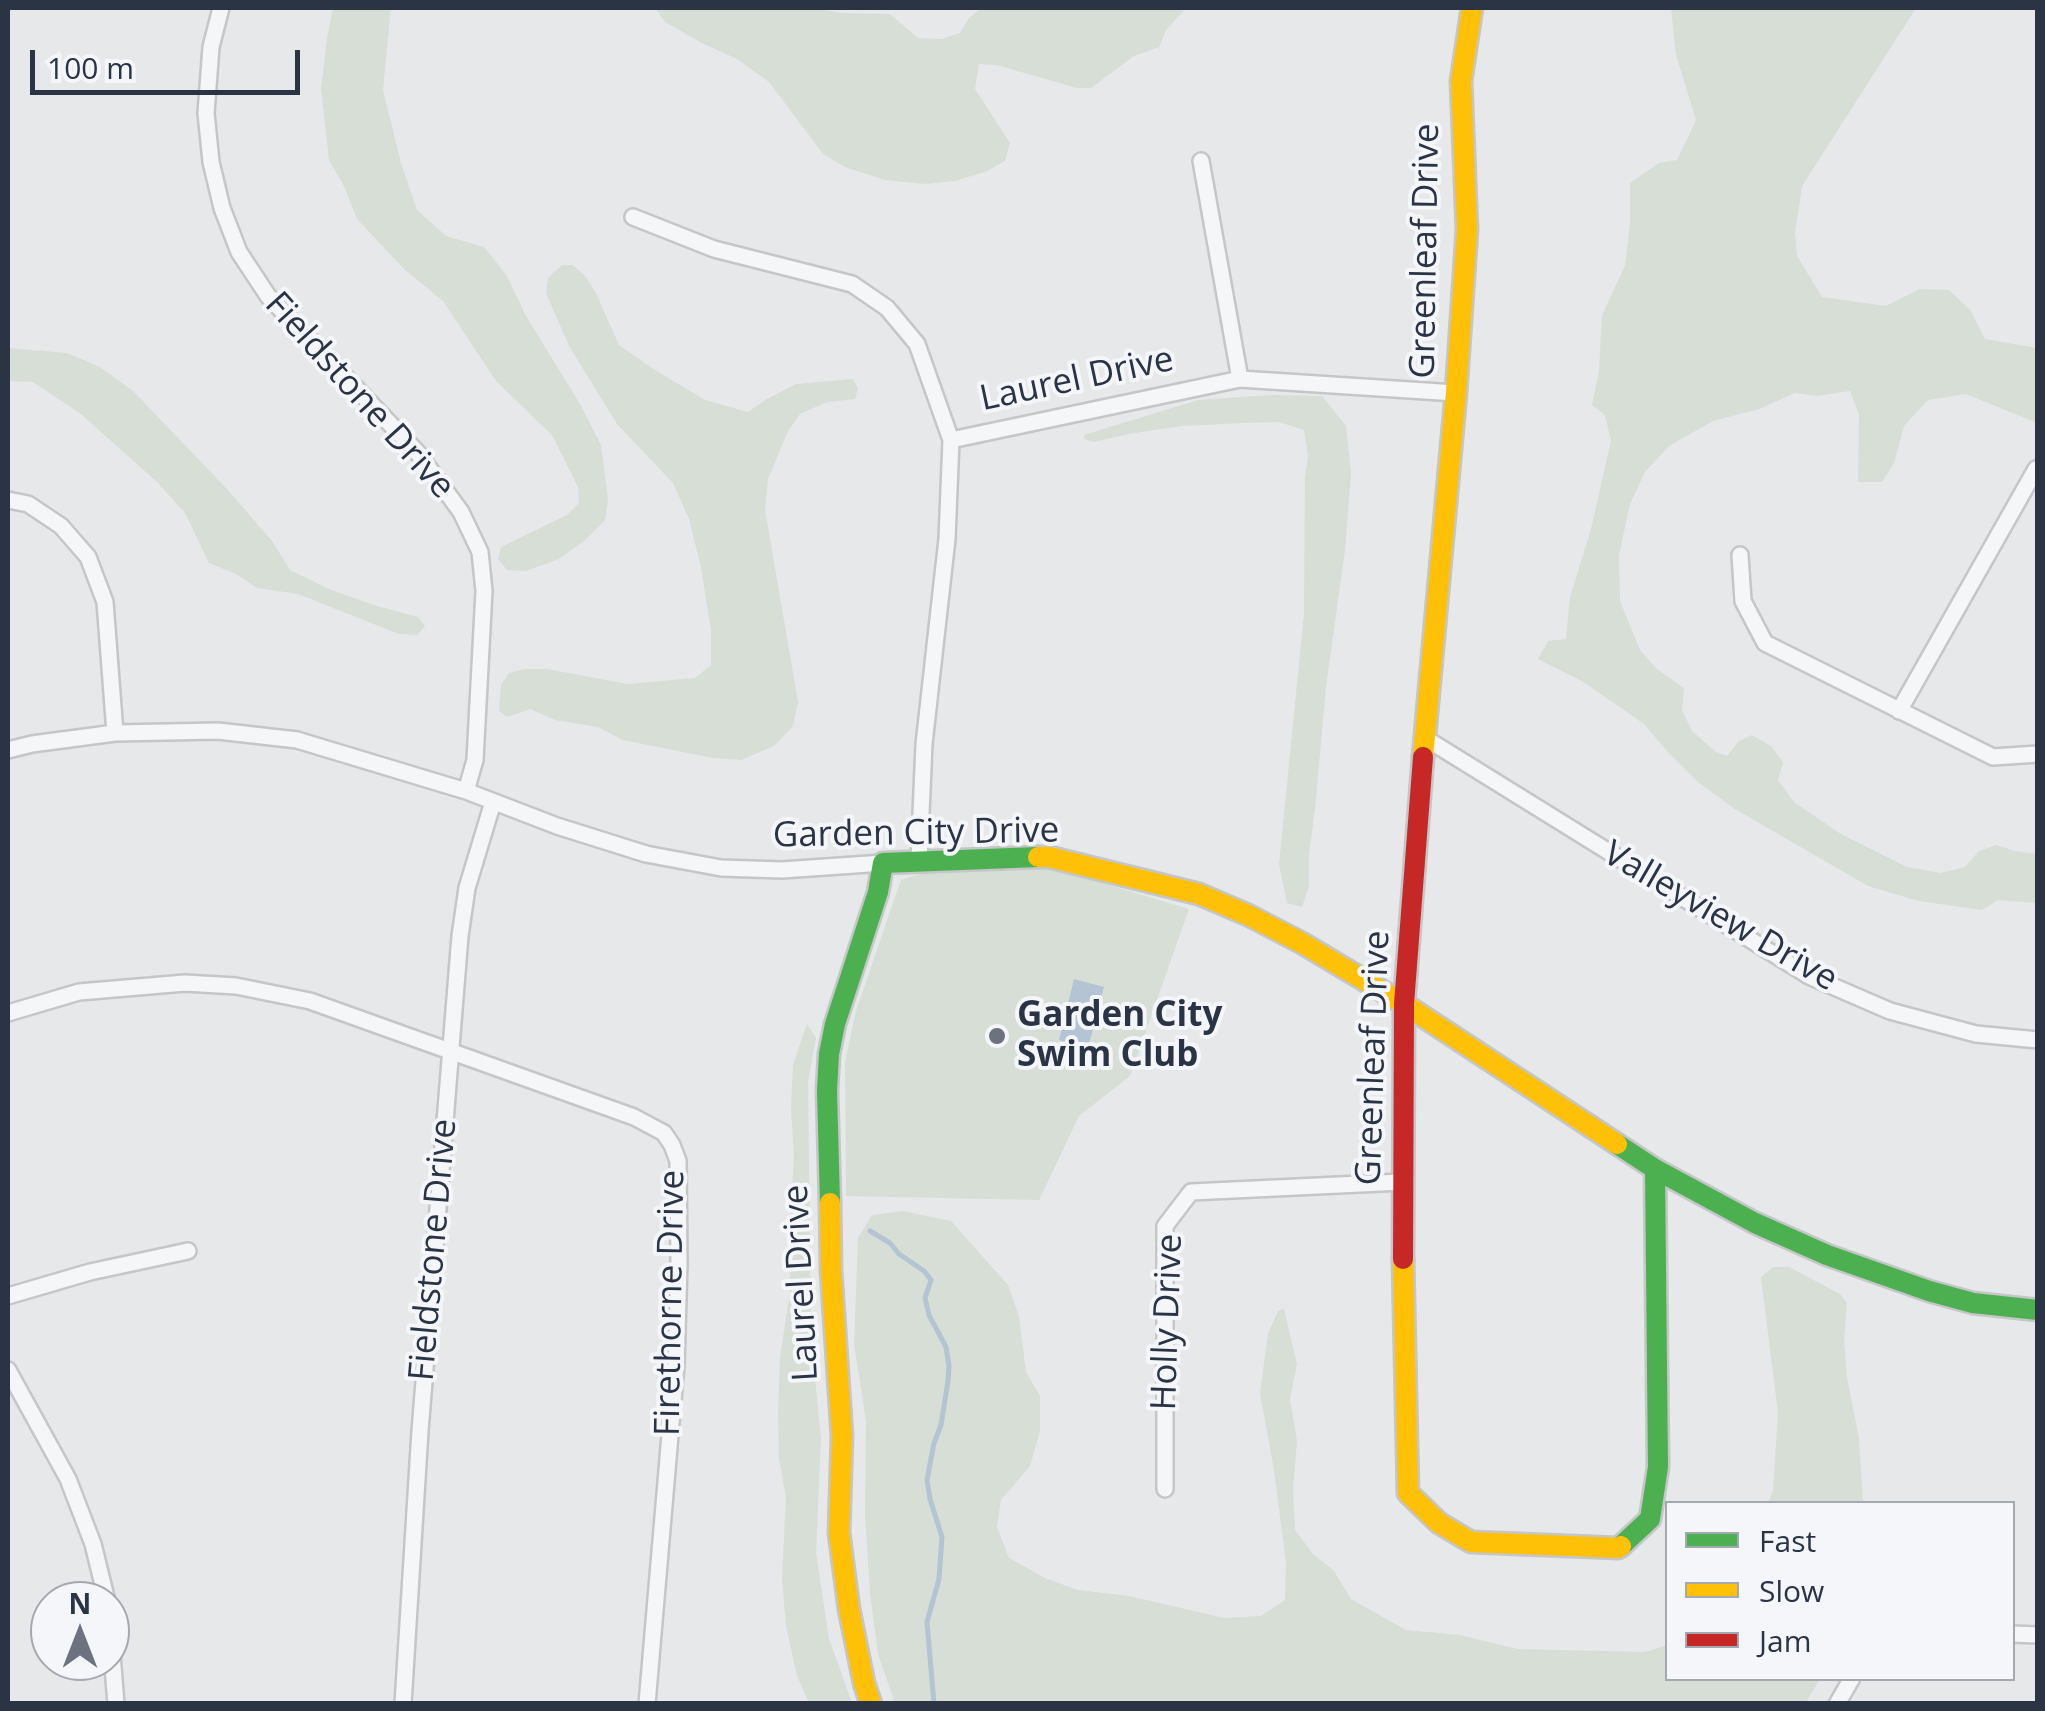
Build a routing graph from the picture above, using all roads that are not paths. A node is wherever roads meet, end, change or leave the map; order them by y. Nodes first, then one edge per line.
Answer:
1 (220, 8) edge
2 (1472, 8) edge
3 (1201, 162) dead end
4 (633, 217) dead end
5 (1240, 379) junction
6 (1456, 394) junction
7 (951, 440) junction
8 (2036, 469) edge
9 (8, 500) edge
10 (1740, 554) dead end
11 (1899, 711) junction
12 (115, 733) junction
13 (1425, 738) junction
14 (8, 750) edge
15 (2038, 754) edge
16 (466, 791) junction
17 (493, 802) junction
18 (918, 860) junction
19 (883, 864) junction
20 (1404, 1004) junction
21 (8, 1012) edge
22 (2038, 1040) edge
23 (450, 1051) junction
24 (1655, 1169) junction
25 (1402, 1182) junction
26 (188, 1252) dead end
27 (8, 1296) edge
28 (2038, 1310) edge
29 (8, 1370) edge
30 (1165, 1489) dead end
31 (102, 1581) edge
32 (1850, 1681) edge
33 (403, 1704) edge
34 (647, 1704) edge
35 (871, 1704) edge
36 (1837, 1704) edge

1 - 16 street, Fieldstone Drive
2 - 6 street, Greenleaf Drive
3 - 5 street
4 - 7 street
5 - 6 street, Laurel Drive
5 - 7 street, Laurel Drive
6 - 13 street, Greenleaf Drive
7 - 18 street, Laurel Drive
8 - 11 street
9 - 12 street
10 - 11 street
11 - 15 street
12 - 14 street, Garden City Drive
12 - 16 street, Garden City Drive
13 - 20 street, Greenleaf Drive
13 - 22 street, Valleyview Drive
16 - 17 street, Garden City Drive
17 - 19 street, Garden City Drive
17 - 23 street, Fieldstone Drive
18 - 19 street, Garden City Drive
18 - 20 street, Garden City Drive
19 - 35 street, Laurel Drive
20 - 24 street, Garden City Drive
20 - 25 street, Greenleaf Drive
21 - 23 street, Firethorne Drive
23 - 33 street, Fieldstone Drive
23 - 34 street, Firethorne Drive
24 - 25 street, Greenleaf Drive
24 - 28 street, Garden City Drive
25 - 30 street, Holly Drive
26 - 27 street
29 - 31 street
32 - 36 street

